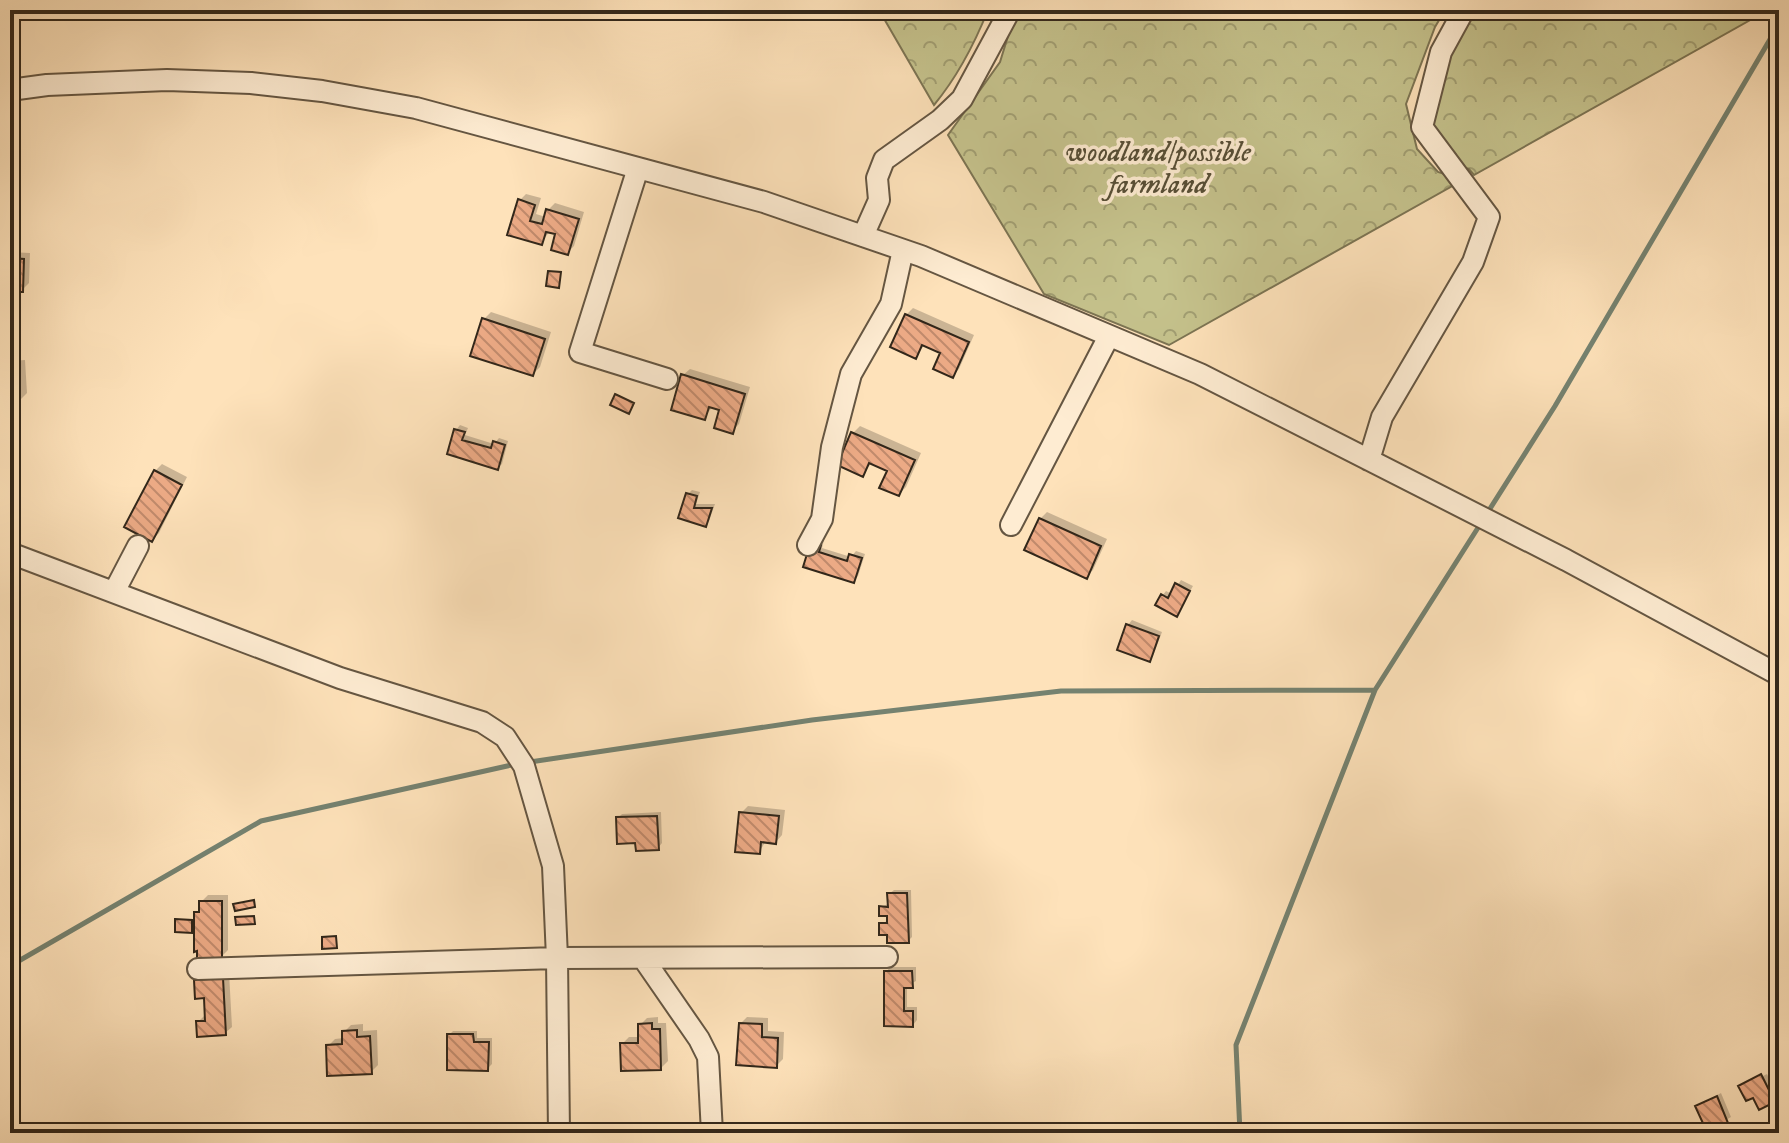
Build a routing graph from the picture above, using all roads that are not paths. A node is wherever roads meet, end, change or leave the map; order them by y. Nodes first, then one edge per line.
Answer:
1 (1010, 10) edge
2 (1464, 10) edge
3 (10, 90) edge
4 (638, 168) junction
5 (863, 236) junction
6 (903, 250) junction
7 (1109, 336) junction
8 (667, 379) dead end
9 (1369, 460) junction
10 (1011, 525) dead end
11 (808, 545) dead end
12 (138, 546) dead end
13 (10, 553) edge
14 (114, 592) junction
15 (1779, 675) edge
16 (887, 957) dead end
17 (557, 958) junction
18 (643, 958) junction
19 (198, 969) dead end
20 (559, 1133) edge
21 (712, 1133) edge

1 - 5 street
2 - 9 street
3 - 4 street
4 - 5 street
4 - 8 street
5 - 6 street
6 - 7 street
6 - 11 street
7 - 9 street
7 - 10 street
9 - 15 street
12 - 14 street
13 - 14 street
14 - 17 street
16 - 18 street
17 - 18 street
17 - 19 street
17 - 20 street
18 - 21 street

